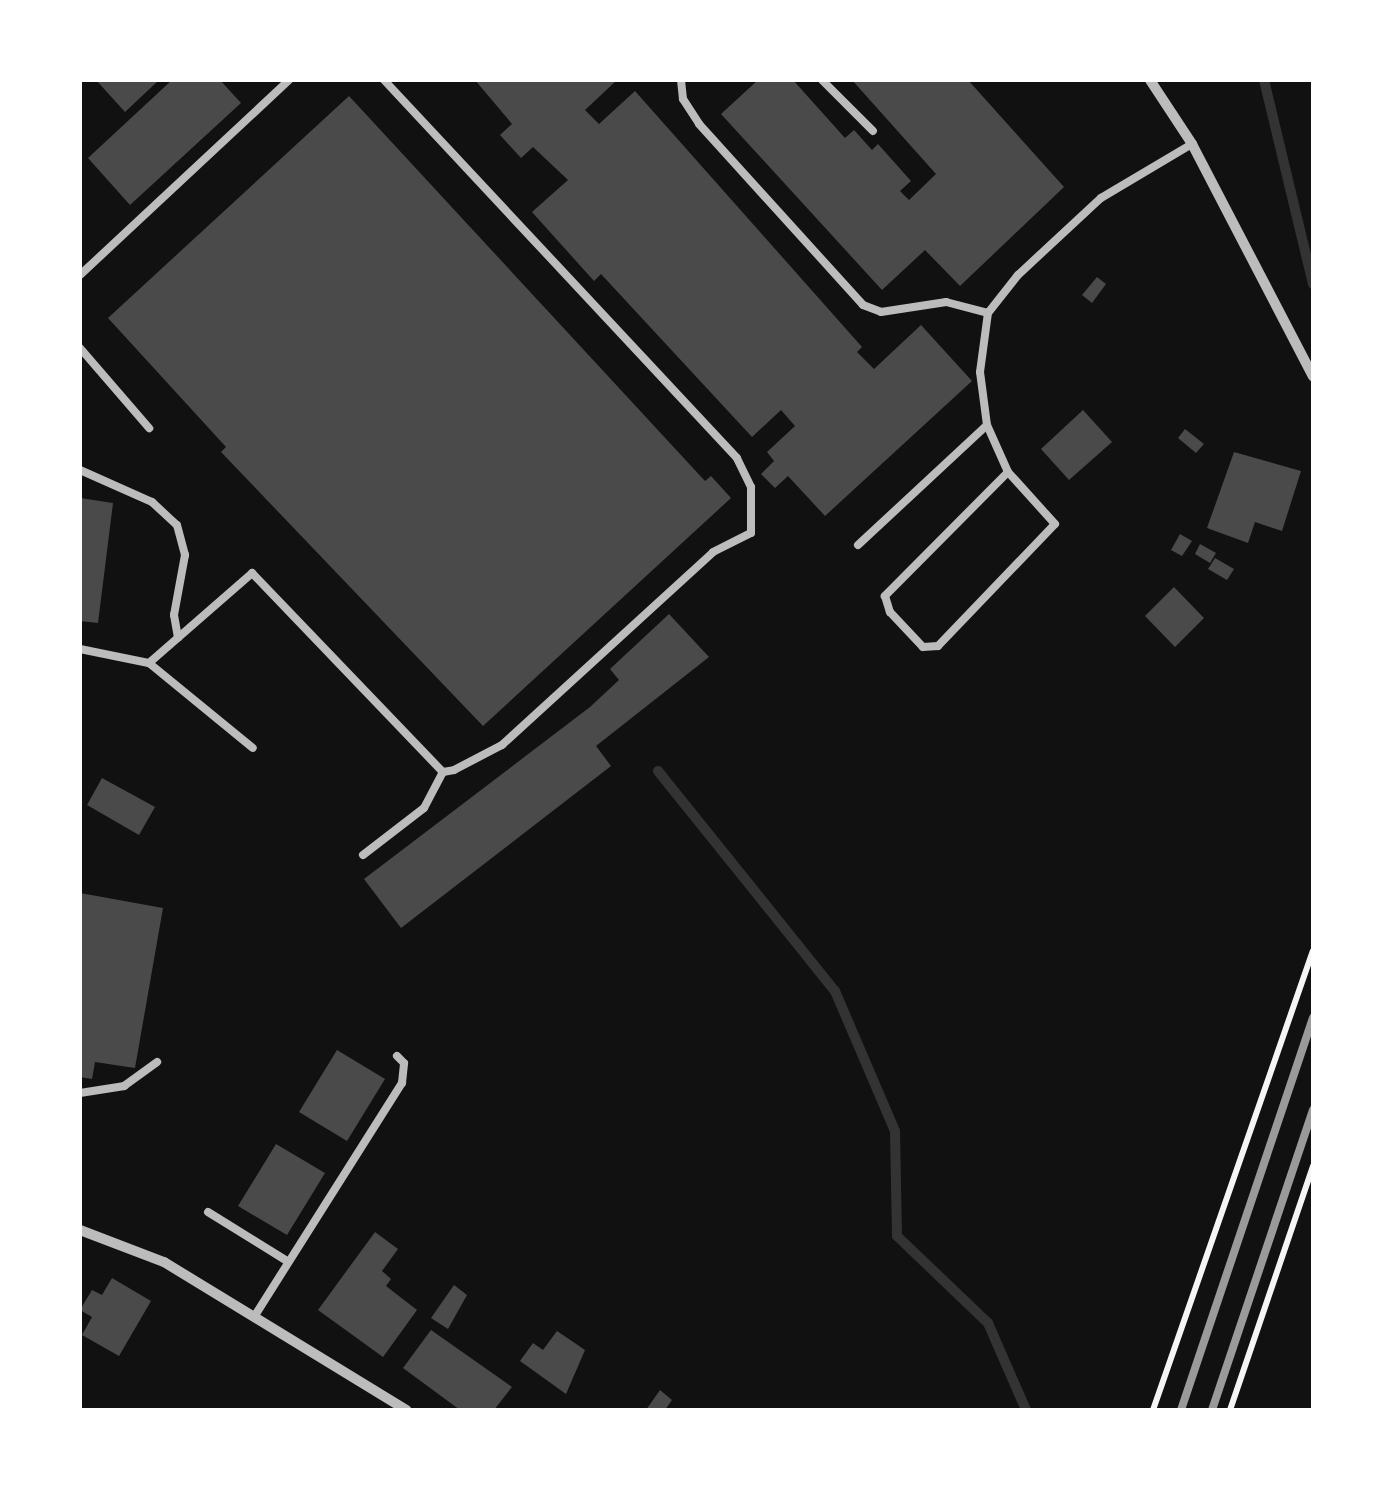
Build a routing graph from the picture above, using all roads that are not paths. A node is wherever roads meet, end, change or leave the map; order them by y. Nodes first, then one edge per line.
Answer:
1 (290, 80) edge
2 (384, 80) edge
3 (680, 80) edge
4 (822, 80) edge
5 (1150, 80) edge
6 (872, 131) dead end
7 (1192, 144) junction
8 (80, 275) edge
9 (988, 313) junction
10 (80, 348) edge
11 (1313, 376) edge
12 (987, 426) junction
13 (149, 428) dead end
14 (80, 470) edge
15 (1008, 472) junction
16 (858, 545) dead end
17 (178, 638) junction
18 (80, 649) edge
19 (149, 663) junction
20 (253, 748) dead end
21 (443, 772) junction
22 (363, 855) dead end
23 (397, 1056) dead end
24 (157, 1062) dead end
25 (80, 1093) edge
26 (208, 1212) dead end
27 (80, 1230) edge
28 (287, 1260) junction
29 (254, 1317) junction
30 (406, 1410) edge

1 - 8 lane
2 - 21 lane
3 - 9 lane
4 - 6 lane
5 - 7 street
7 - 9 lane
7 - 11 street
9 - 12 lane
10 - 13 lane
12 - 15 lane
12 - 16 lane
14 - 17 lane
15 - 15 lane
17 - 19 lane
17 - 21 lane
18 - 19 lane
19 - 20 lane
21 - 22 lane
23 - 28 lane
24 - 25 lane
26 - 28 lane
27 - 29 street
28 - 29 lane
29 - 30 street

